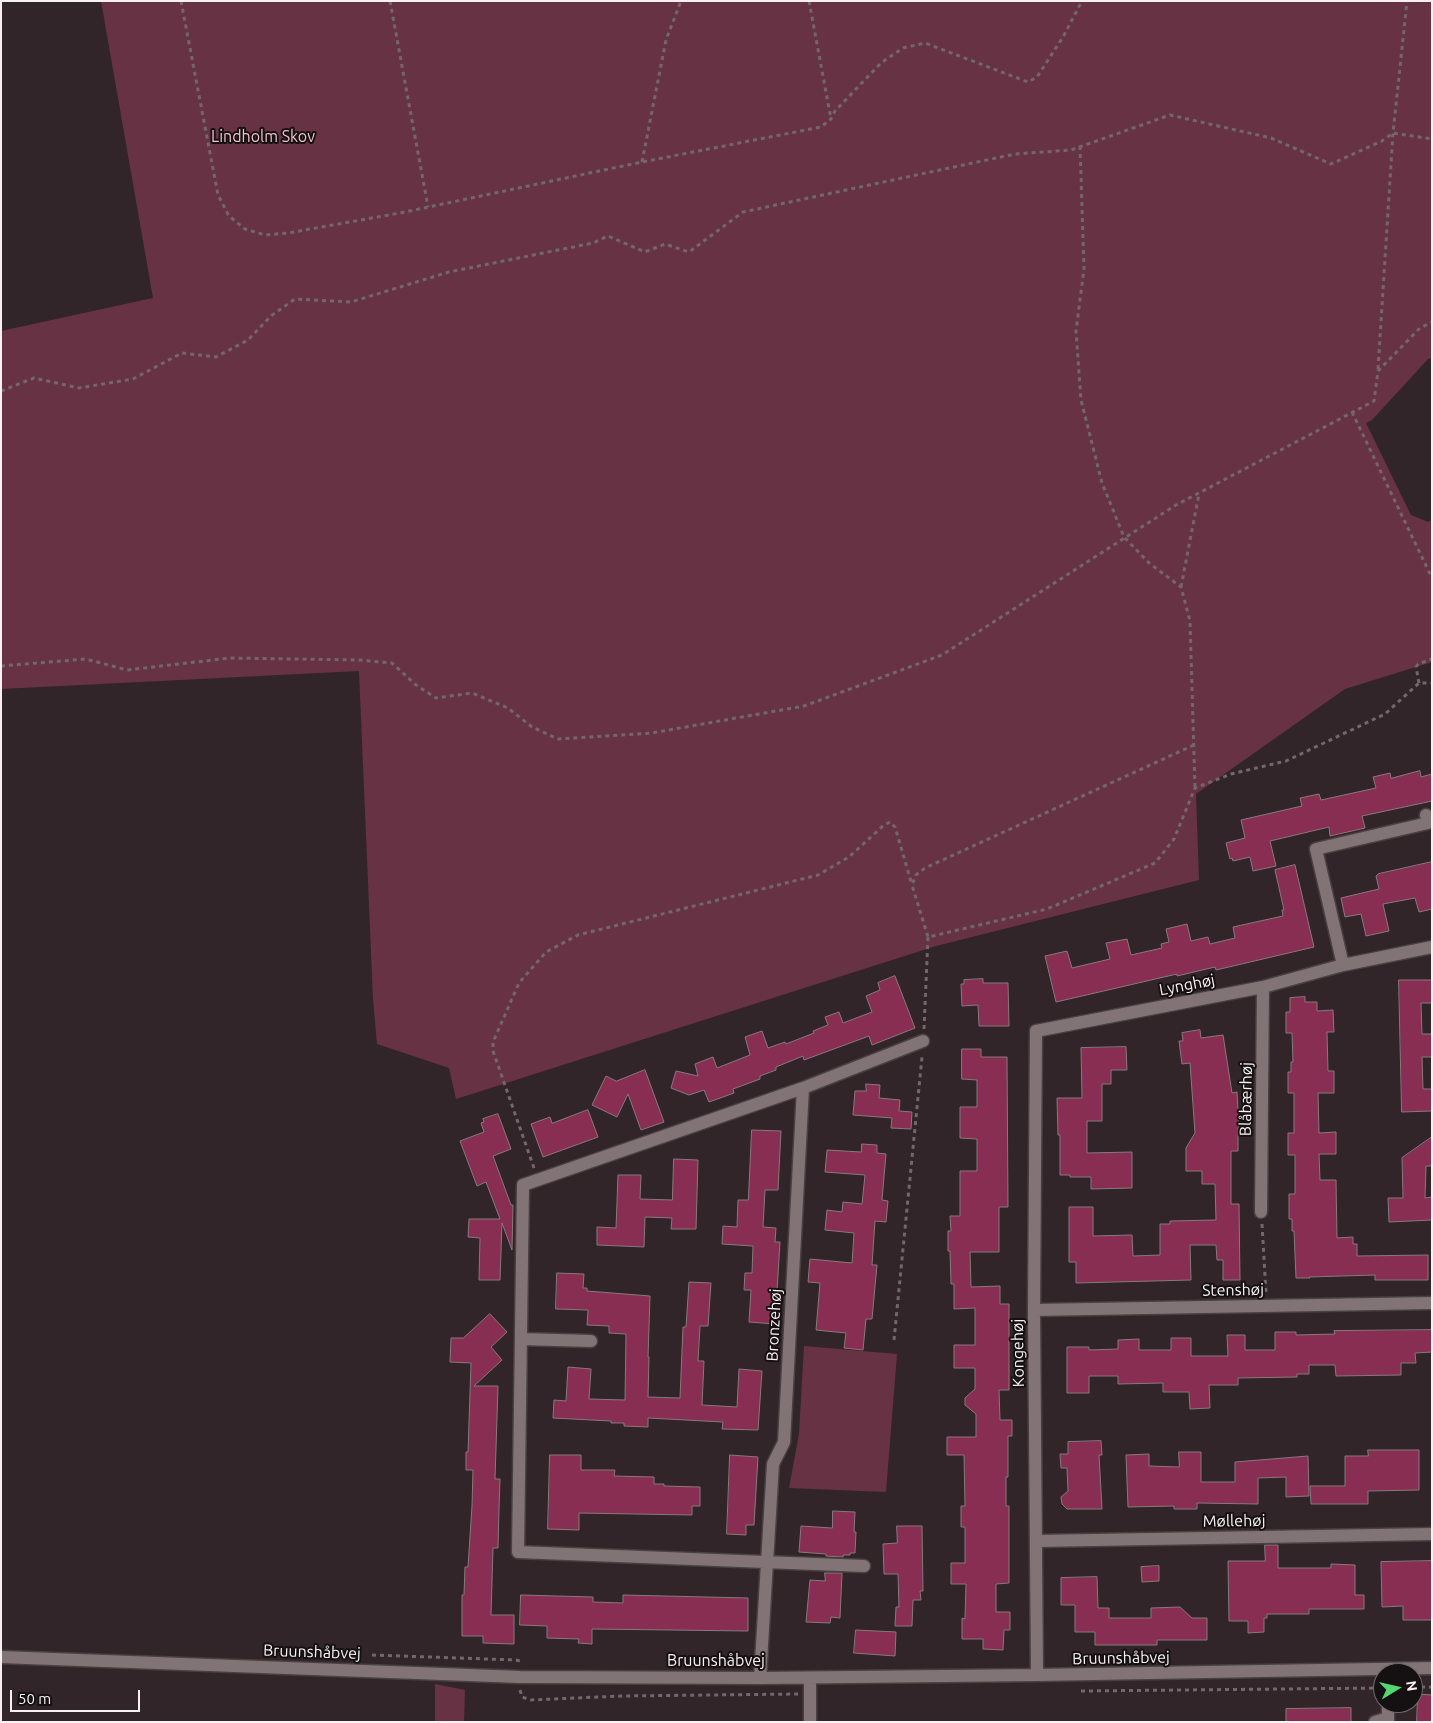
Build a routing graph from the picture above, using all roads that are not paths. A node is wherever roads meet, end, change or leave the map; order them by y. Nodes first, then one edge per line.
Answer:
1 (1426, 815) dead end
2 (1432, 947) edge
3 (1343, 965) junction
4 (1263, 987) junction
5 (1036, 1031) joint
6 (923, 1041) road end
7 (803, 1088) junction
8 (1261, 1212) road end
9 (1432, 1303) edge
10 (1034, 1310) junction
11 (521, 1339) junction
12 (591, 1341) dead end
13 (1432, 1534) edge
14 (1037, 1541) junction
15 (768, 1562) junction
16 (864, 1566) dead end
17 (1, 1657) edge
18 (1373, 1671) edge
19 (1037, 1676) junction
20 (760, 1678) junction
21 (810, 1678) junction
22 (1388, 1720) edge
23 (810, 1722) edge
24 (1374, 1722) edge

1 - 3 street
2 - 3 street, Lynghøj
3 - 4 street, Lynghøj
4 - 5 street, Lynghøj
4 - 8 street, Blåbærhøj
5 - 10 street, Kongehøj
6 - 7 street
7 - 11 street
7 - 15 street, Bronzehøj
9 - 10 street, Stenshøj
10 - 14 street, Kongehøj
11 - 12 street
11 - 15 street
13 - 14 street, Møllehøj
14 - 19 street, Kongehøj
15 - 16 street
15 - 20 street, Bronzehøj
17 - 20 street, Bruunshåbvej
18 - 19 street, Bruunshåbvej
19 - 21 street, Bruunshåbvej
20 - 21 street, Bruunshåbvej
21 - 23 street
22 - 24 street

